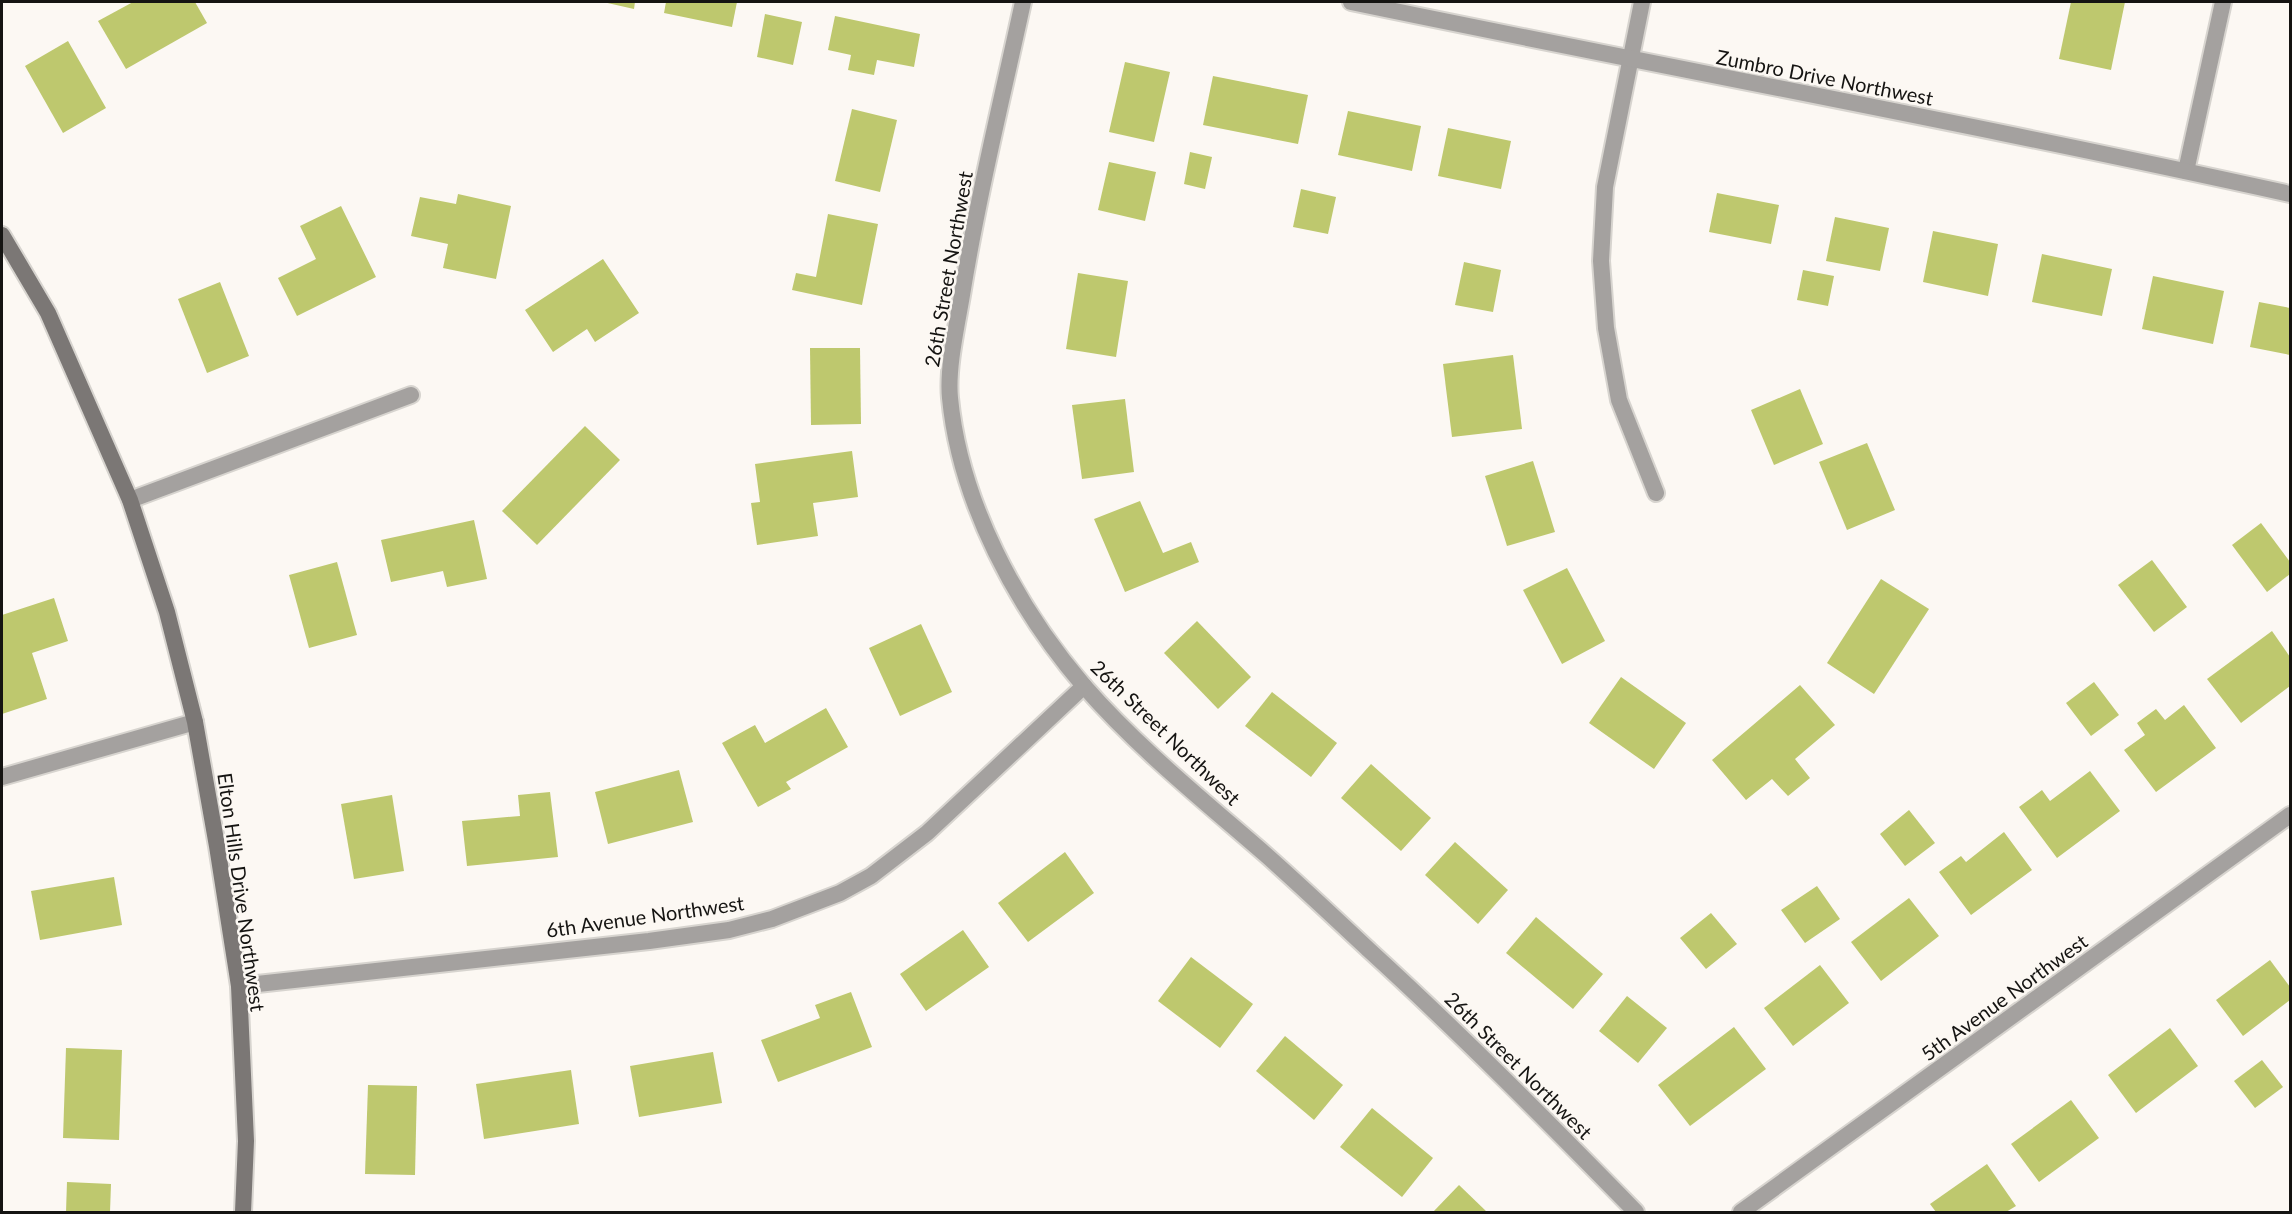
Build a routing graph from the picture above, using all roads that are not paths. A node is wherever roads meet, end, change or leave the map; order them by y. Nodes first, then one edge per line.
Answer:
1 (1023, 2) edge
2 (1351, 2) edge
3 (1642, 2) edge
4 (2223, 2) edge
5 (1631, 60) junction
6 (2186, 171) junction
7 (2290, 194) edge
8 (2, 235) edge
9 (411, 395) dead end
10 (1656, 493) dead end
11 (130, 500) junction
12 (1084, 686) junction
13 (195, 722) junction
14 (2, 777) edge
15 (2290, 815) edge
16 (238, 986) junction
17 (243, 1212) edge
18 (1636, 1212) edge
19 (1741, 1212) edge

1 - 12 street, 26th Street Northwest
2 - 5 street, Zumbro Drive Northwest
3 - 5 street
4 - 6 street
5 - 6 street, Zumbro Drive Northwest
5 - 10 street
6 - 7 street, Zumbro Drive Northwest
8 - 11 main road, Elton Hills Drive Northwest
9 - 11 street
11 - 13 main road, Elton Hills Drive Northwest
12 - 16 street, 6th Avenue Northwest
12 - 18 street, 26th Street Northwest
13 - 14 street
13 - 16 main road, Elton Hills Drive Northwest
15 - 19 street, 5th Avenue Northwest
16 - 17 main road, Elton Hills Drive Northwest

